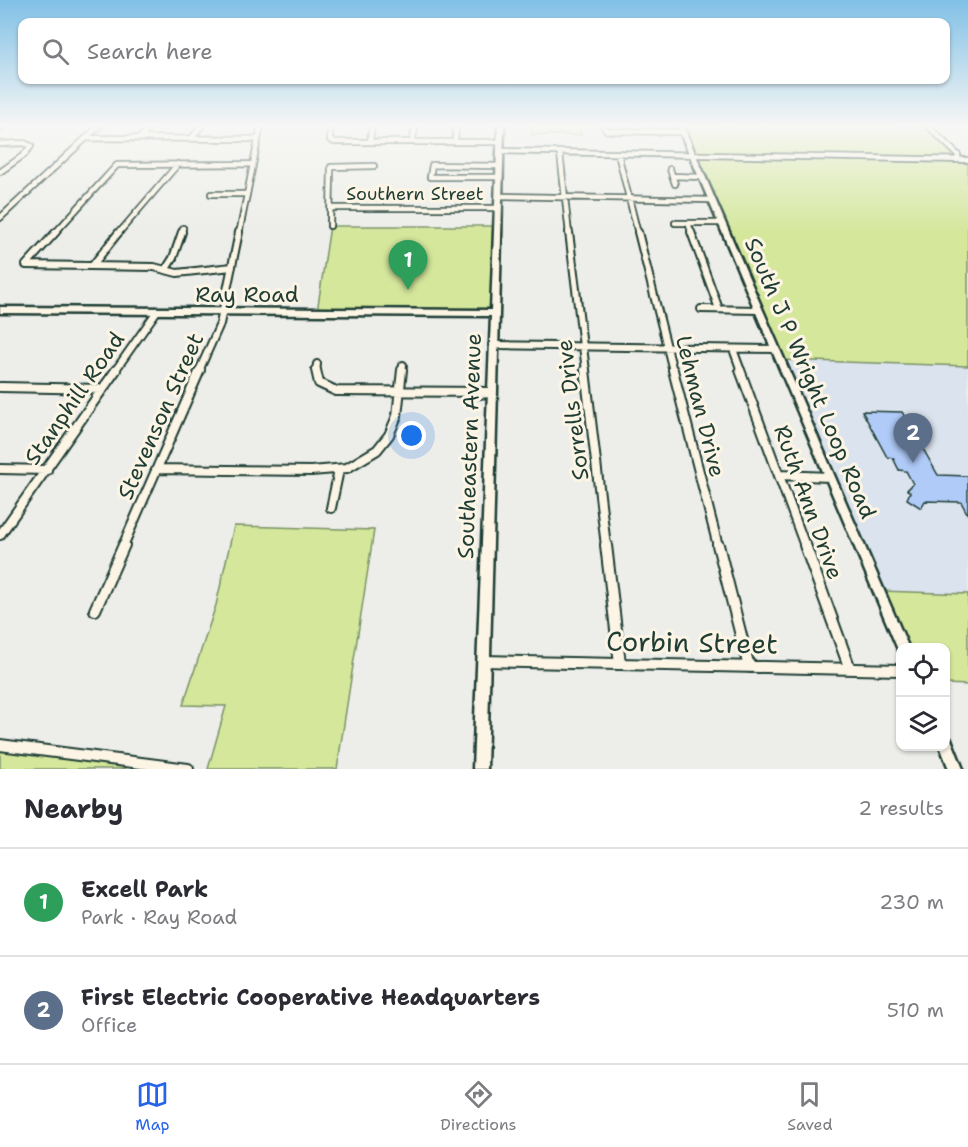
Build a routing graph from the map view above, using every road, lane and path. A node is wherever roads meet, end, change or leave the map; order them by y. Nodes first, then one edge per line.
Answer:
1 (16, 161) edge
2 (62, 161) edge
3 (254, 161) edge
4 (499, 161) edge
5 (561, 161) edge
6 (620, 161) edge
7 (695, 161) edge
8 (178, 164) junction
9 (253, 164) junction
10 (374, 166) dead end
11 (670, 169) dead end
12 (0, 172) edge
13 (499, 172) junction
14 (672, 176) junction
15 (702, 177) junction
16 (675, 184) dead end
17 (211, 194) dead end
18 (247, 194) junction
19 (498, 196) junction
20 (566, 197) junction
21 (629, 198) junction
22 (712, 200) junction
23 (331, 208) junction
24 (498, 208) junction
25 (0, 218) edge
26 (675, 223) dead end
27 (688, 223) junction
28 (722, 224) junction
29 (330, 226) dead end
30 (183, 228) dead end
31 (92, 266) junction
32 (232, 267) junction
33 (166, 269) junction
34 (701, 309) dead end
35 (720, 309) junction
36 (0, 310) edge
37 (759, 310) junction
38 (157, 311) junction
39 (222, 312) junction
40 (493, 313) junction
41 (492, 345) junction
42 (583, 346) junction
43 (668, 348) junction
44 (733, 349) junction
45 (776, 349) junction
46 (317, 364) dead end
47 (403, 365) dead end
48 (0, 387) edge
49 (103, 389) junction
50 (400, 391) junction
51 (491, 392) junction
52 (157, 469) junction
53 (0, 470) edge
54 (47, 470) junction
55 (339, 470) junction
56 (779, 475) junction
57 (830, 477) junction
58 (331, 508) dead end
59 (0, 535) edge
60 (95, 610) dead end
61 (901, 643) edge
62 (482, 661) junction
63 (620, 664) junction
64 (749, 666) junction
65 (850, 669) junction
66 (896, 670) edge
67 (0, 745) edge
68 (948, 751) edge
69 (188, 769) edge
70 (480, 769) edge
71 (956, 769) edge

1 - 12 street
2 - 25 street
3 - 9 street, Stevenson Street
4 - 13 street, Southeastern Avenue
5 - 20 street, Sorrells Drive
6 - 21 street, Lehman Drive
7 - 15 street, South J P Wright Loop Road
8 - 9 street
8 - 31 street
8 - 31 street
9 - 18 street, Stevenson Street
10 - 23 street
11 - 14 street
13 - 13 street
13 - 19 street, Southeastern Avenue
14 - 15 street
14 - 16 street
15 - 22 street, South J P Wright Loop Road
17 - 18 street
18 - 32 street, Stevenson Street
19 - 20 street
19 - 24 street, Southeastern Avenue
20 - 21 street
20 - 42 street, Sorrells Drive
21 - 22 street
21 - 43 street, Lehman Drive
22 - 28 street, South J P Wright Loop Road
23 - 24 street, Southern Street
23 - 29 street
24 - 40 street, Southeastern Avenue
26 - 27 street
27 - 28 street
27 - 35 street
28 - 37 street, South J P Wright Loop Road
30 - 33 street
31 - 33 street
32 - 33 street
32 - 39 street, Stevenson Street
34 - 35 street
35 - 37 street
36 - 38 street, Ray Road
37 - 45 street, South J P Wright Loop Road
38 - 39 street, Ray Road
38 - 49 street, Stanphill Road
39 - 40 street, Ray Road
39 - 52 street, Stevenson Street
40 - 41 street, Southeastern Avenue
41 - 42 street
41 - 51 street, Southeastern Avenue
42 - 43 street
42 - 63 street, Sorrells Drive
43 - 44 street
43 - 64 street, Lehman Drive
44 - 45 street
44 - 56 street, Ruth Ann Drive
45 - 57 street, South J P Wright Loop Road
46 - 50 street
47 - 50 street
48 - 49 street
49 - 54 street, Stanphill Road
50 - 51 street
50 - 55 street
51 - 62 street, Southeastern Avenue
52 - 55 street
52 - 60 street, Stevenson Street
53 - 54 street
54 - 59 street, Stanphill Road
55 - 58 street
56 - 57 street
56 - 65 street, Ruth Ann Drive
57 - 61 street, South J P Wright Loop Road
62 - 63 street, Corbin Street
62 - 70 street, Southeastern Avenue
63 - 64 street, Corbin Street
64 - 65 street, Corbin Street
65 - 66 street, Corbin Street
67 - 69 street
68 - 71 street

